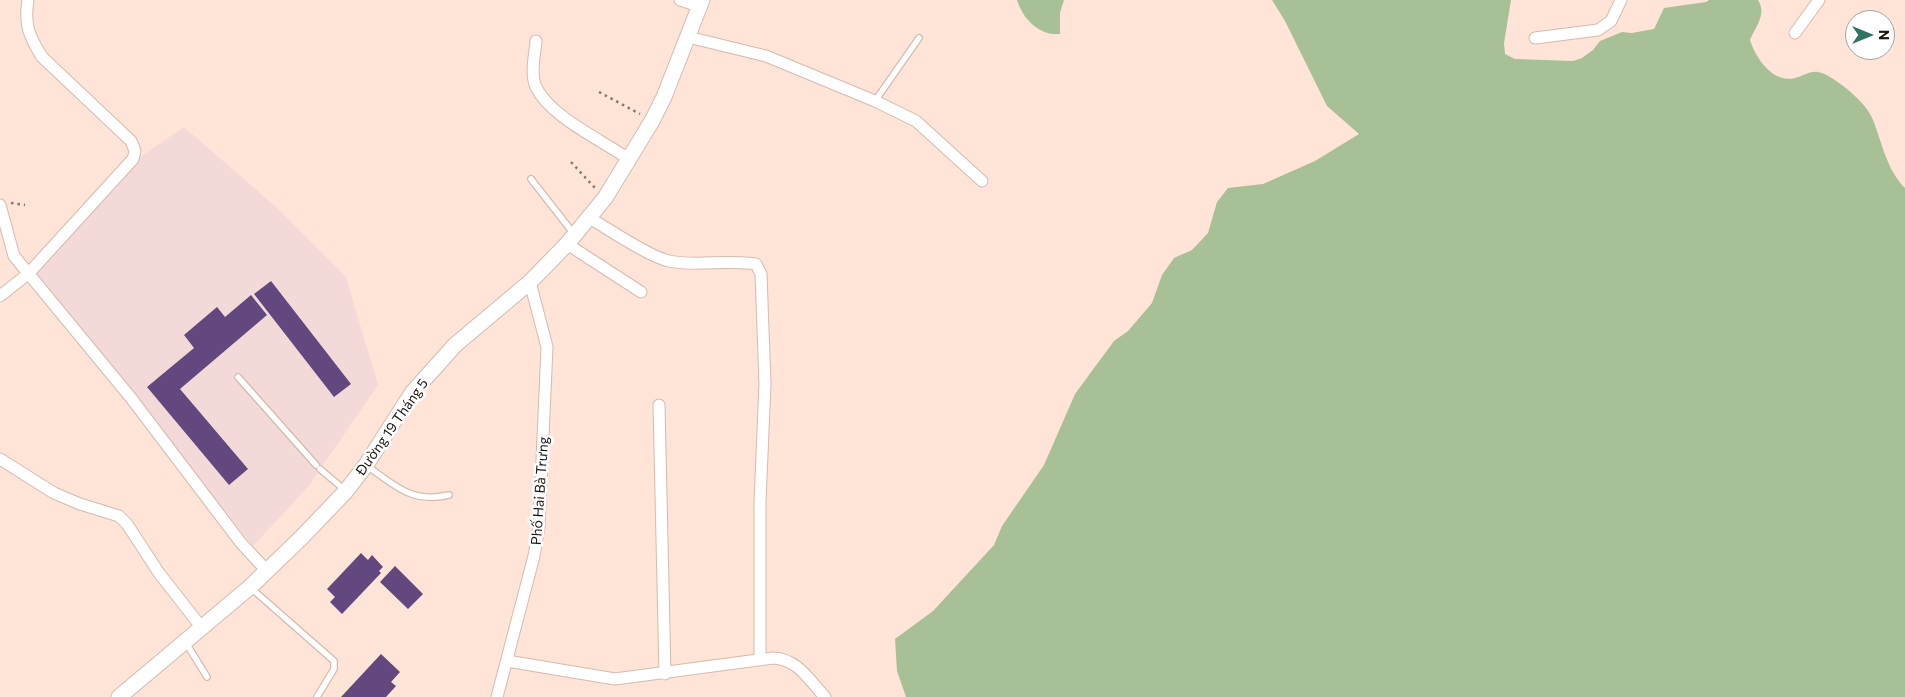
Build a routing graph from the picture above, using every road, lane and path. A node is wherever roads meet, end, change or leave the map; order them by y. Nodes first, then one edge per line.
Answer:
1 (28, 0) edge
2 (680, 0) edge
3 (1621, 0) edge
4 (1819, 0) edge
5 (700, 3) edge
6 (1795, 33) dead end
7 (688, 37) junction
8 (919, 38) dead end
9 (1535, 38) dead end
10 (536, 41) dead end
11 (599, 92) dead end
12 (875, 101) junction
13 (652, 121) junction
14 (630, 160) junction
15 (570, 162) dead end
16 (531, 179) dead end
17 (982, 181) dead end
18 (605, 198) junction
19 (0, 205) edge
20 (588, 218) junction
21 (570, 240) junction
22 (28, 274) junction
23 (530, 282) junction
24 (641, 292) dead end
25 (0, 296) edge
26 (238, 378) dead end
27 (659, 405) dead end
28 (0, 460) edge
29 (366, 465) junction
30 (346, 491) junction
31 (449, 495) dead end
32 (267, 571) junction
33 (250, 587) junction
34 (202, 628) junction
35 (185, 641) junction
36 (760, 660) junction
37 (508, 661) junction
38 (665, 674) junction
39 (206, 677) dead end
40 (119, 697) edge
41 (316, 697) edge
42 (497, 697) edge
43 (825, 697) edge

1 - 22 street
2 - 5 street
3 - 9 street
4 - 6 street
5 - 7 street, Đường 19 Tháng 5
7 - 12 street
7 - 13 street, Đường 19 Tháng 5
8 - 12 lane
10 - 14 street
11 - 13 path
12 - 17 street
13 - 14 street, Đường 19 Tháng 5
14 - 18 street, Đường 19 Tháng 5
15 - 18 path
16 - 21 lane
18 - 20 street, Đường 19 Tháng 5
19 - 22 street
20 - 21 street, Đường 19 Tháng 5
20 - 36 street
21 - 23 street, Đường 19 Tháng 5
21 - 24 street
22 - 25 street
22 - 32 street
23 - 29 street, Đường 19 Tháng 5
23 - 37 street, Phố Hai Bà Trưng
26 - 30 lane
27 - 38 street
28 - 34 street
29 - 30 street, Đường 19 Tháng 5
29 - 31 lane
30 - 32 street, Đường 19 Tháng 5
32 - 33 street, Đường 19 Tháng 5
33 - 34 street, Đường 19 Tháng 5
33 - 41 lane
34 - 35 street, Đường 19 Tháng 5
35 - 39 lane
35 - 40 street, Đường 19 Tháng 5
36 - 38 street
36 - 43 street
37 - 38 street
37 - 42 street, Phố Hai Bà Trưng

